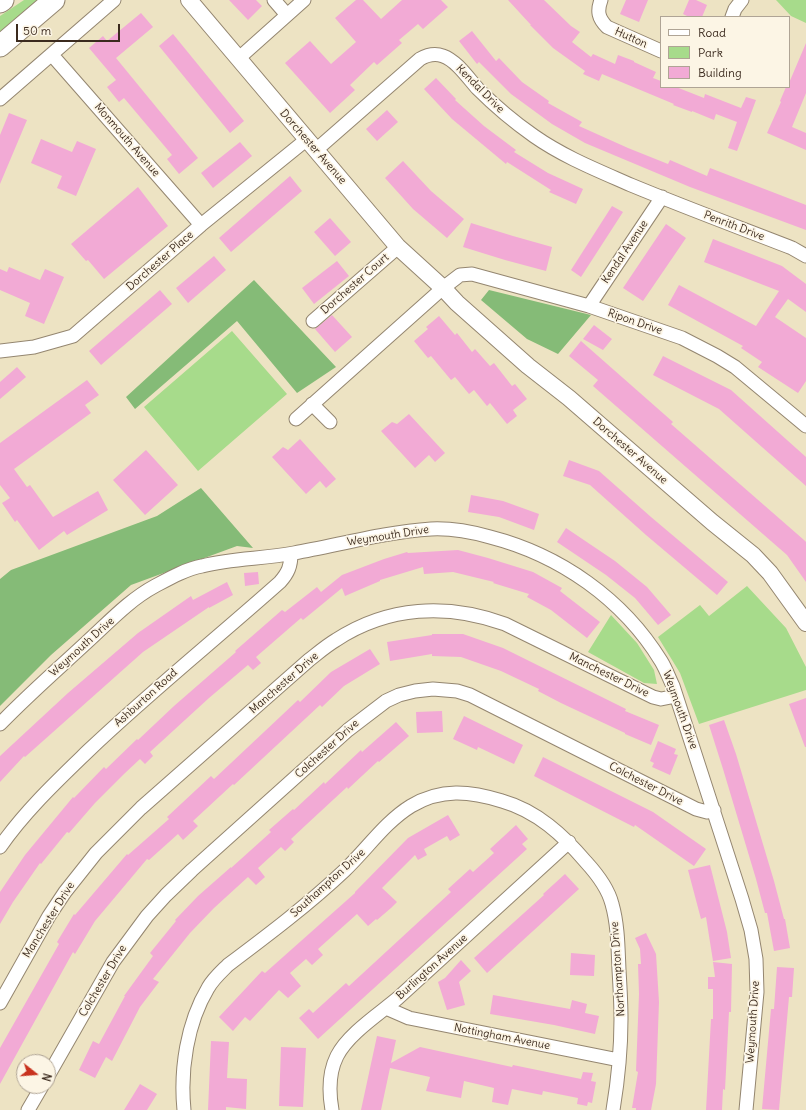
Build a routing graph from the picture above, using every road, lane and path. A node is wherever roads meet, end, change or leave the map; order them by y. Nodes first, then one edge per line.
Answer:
1 (2, 0) edge
2 (54, 0) edge
3 (114, 0) edge
4 (189, 0) edge
5 (274, 0) edge
6 (304, 0) edge
7 (601, 0) edge
8 (742, 0) edge
9 (0, 2) edge
10 (287, 15) junction
11 (732, 16) edge
12 (0, 46) edge
13 (660, 51) edge
14 (52, 55) junction
15 (239, 58) junction
16 (0, 99) edge
17 (311, 145) junction
18 (662, 198) junction
19 (201, 225) junction
20 (398, 247) junction
21 (806, 256) edge
22 (443, 288) junction
23 (589, 306) junction
24 (313, 321) dead end
25 (0, 351) edge
26 (312, 404) junction
27 (296, 419) dead end
28 (330, 422) dead end
29 (806, 426) edge
30 (292, 554) junction
31 (806, 623) edge
32 (676, 696) junction
33 (0, 724) edge
34 (714, 810) junction
35 (569, 842) junction
36 (0, 847) edge
37 (0, 1003) edge
38 (386, 1008) junction
39 (619, 1060) junction
40 (56, 1062) edge
41 (37, 1094) edge
42 (28, 1110) edge
43 (184, 1110) edge
44 (332, 1110) edge
45 (613, 1110) edge
46 (746, 1110) edge

1 - 9 main road
2 - 12 main road
3 - 14 street
4 - 15 street, Dorchester Avenue
5 - 10 street
6 - 10 street
7 - 13 street, Hutton
8 - 11 street
10 - 15 street
14 - 16 street
14 - 19 street, Monmouth Avenue
15 - 17 street, Dorchester Avenue
17 - 18 street, Kendal Drive
17 - 19 street, Dorchester Place
17 - 20 street, Dorchester Avenue
18 - 21 street, Penrith Drive
18 - 23 street, Kendal Avenue
19 - 25 street, Dorchester Place
20 - 22 street, Dorchester Avenue
20 - 24 street, Dorchester Court
22 - 23 street, Ripon Drive
22 - 26 street
22 - 31 street, Dorchester Avenue
23 - 29 street, Ripon Drive
26 - 27 street
26 - 28 street
30 - 32 street, Weymouth Drive
30 - 33 street, Weymouth Drive
30 - 36 street, Ashburton Road
32 - 34 street, Weymouth Drive
32 - 37 street, Manchester Drive
34 - 40 street, Colchester Drive
34 - 46 street, Weymouth Drive
35 - 38 street, Burlington Avenue
35 - 39 street, Northampton Drive
35 - 43 street, Southampton Drive
38 - 39 street, Nottingham Avenue
38 - 44 street, Burlington Avenue
39 - 45 street, Northampton Drive
41 - 42 street

